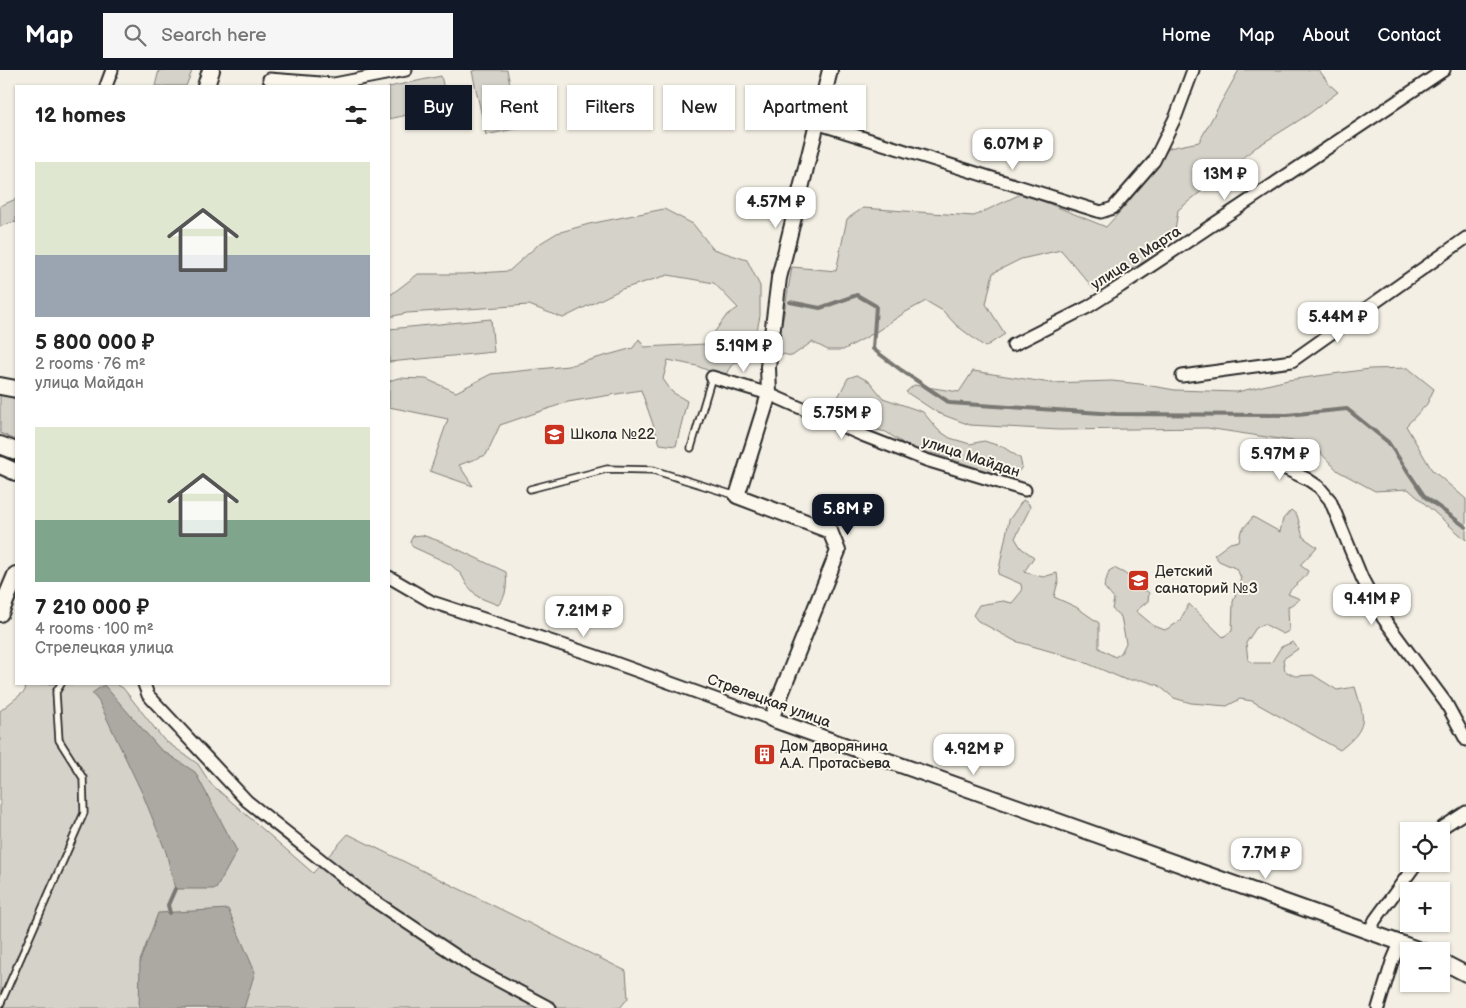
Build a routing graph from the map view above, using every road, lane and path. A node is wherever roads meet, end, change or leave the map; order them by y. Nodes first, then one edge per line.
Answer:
1 (112, 70) edge
2 (211, 70) edge
3 (406, 70) edge
4 (830, 70) edge
5 (1193, 70) edge
6 (1444, 70) edge
7 (269, 80) dead end
8 (106, 85) edge
9 (206, 85) edge
10 (826, 85) edge
11 (814, 130) edge
12 (838, 130) edge
13 (1466, 238) edge
14 (1013, 345) dead end
15 (1182, 376) dead end
16 (712, 377) joint
17 (0, 386) edge
18 (15, 389) edge
19 (769, 394) junction
20 (0, 445) edge
21 (690, 448) dead end
22 (15, 451) edge
23 (1247, 460) dead end
24 (0, 465) edge
25 (15, 472) edge
26 (530, 490) dead end
27 (1025, 490) dead end
28 (737, 496) junction
29 (15, 577) edge
30 (390, 578) edge
31 (0, 613) edge
32 (60, 685) edge
33 (144, 685) edge
34 (771, 719) junction
35 (1466, 740) edge
36 (1466, 812) edge
37 (1450, 822) edge
38 (1410, 872) edge
39 (1369, 932) junction
40 (1400, 943) joint
41 (1450, 965) edge
42 (1466, 974) edge
43 (0, 1005) edge
44 (550, 1008) edge
45 (1378, 1008) edge

1 - 8 street
2 - 9 main road
3 - 7 street
4 - 10 street
5 - 12 street
6 - 14 street, улица 8 Марта
11 - 19 street
13 - 15 street
16 - 19 street, улица Майдан
16 - 21 lane
17 - 18 main road
19 - 27 street, улица Майдан
19 - 28 street
20 - 22 main road
23 - 35 street
24 - 25 main road
26 - 28 lane
28 - 34 street
29 - 31 main road
30 - 34 street, Стрелецкая улица
32 - 43 lane
33 - 44 street
34 - 39 street, Стрелецкая улица
36 - 37 street
38 - 39 street
39 - 40 street, Стрелецкая улица
40 - 45 street
41 - 42 street

